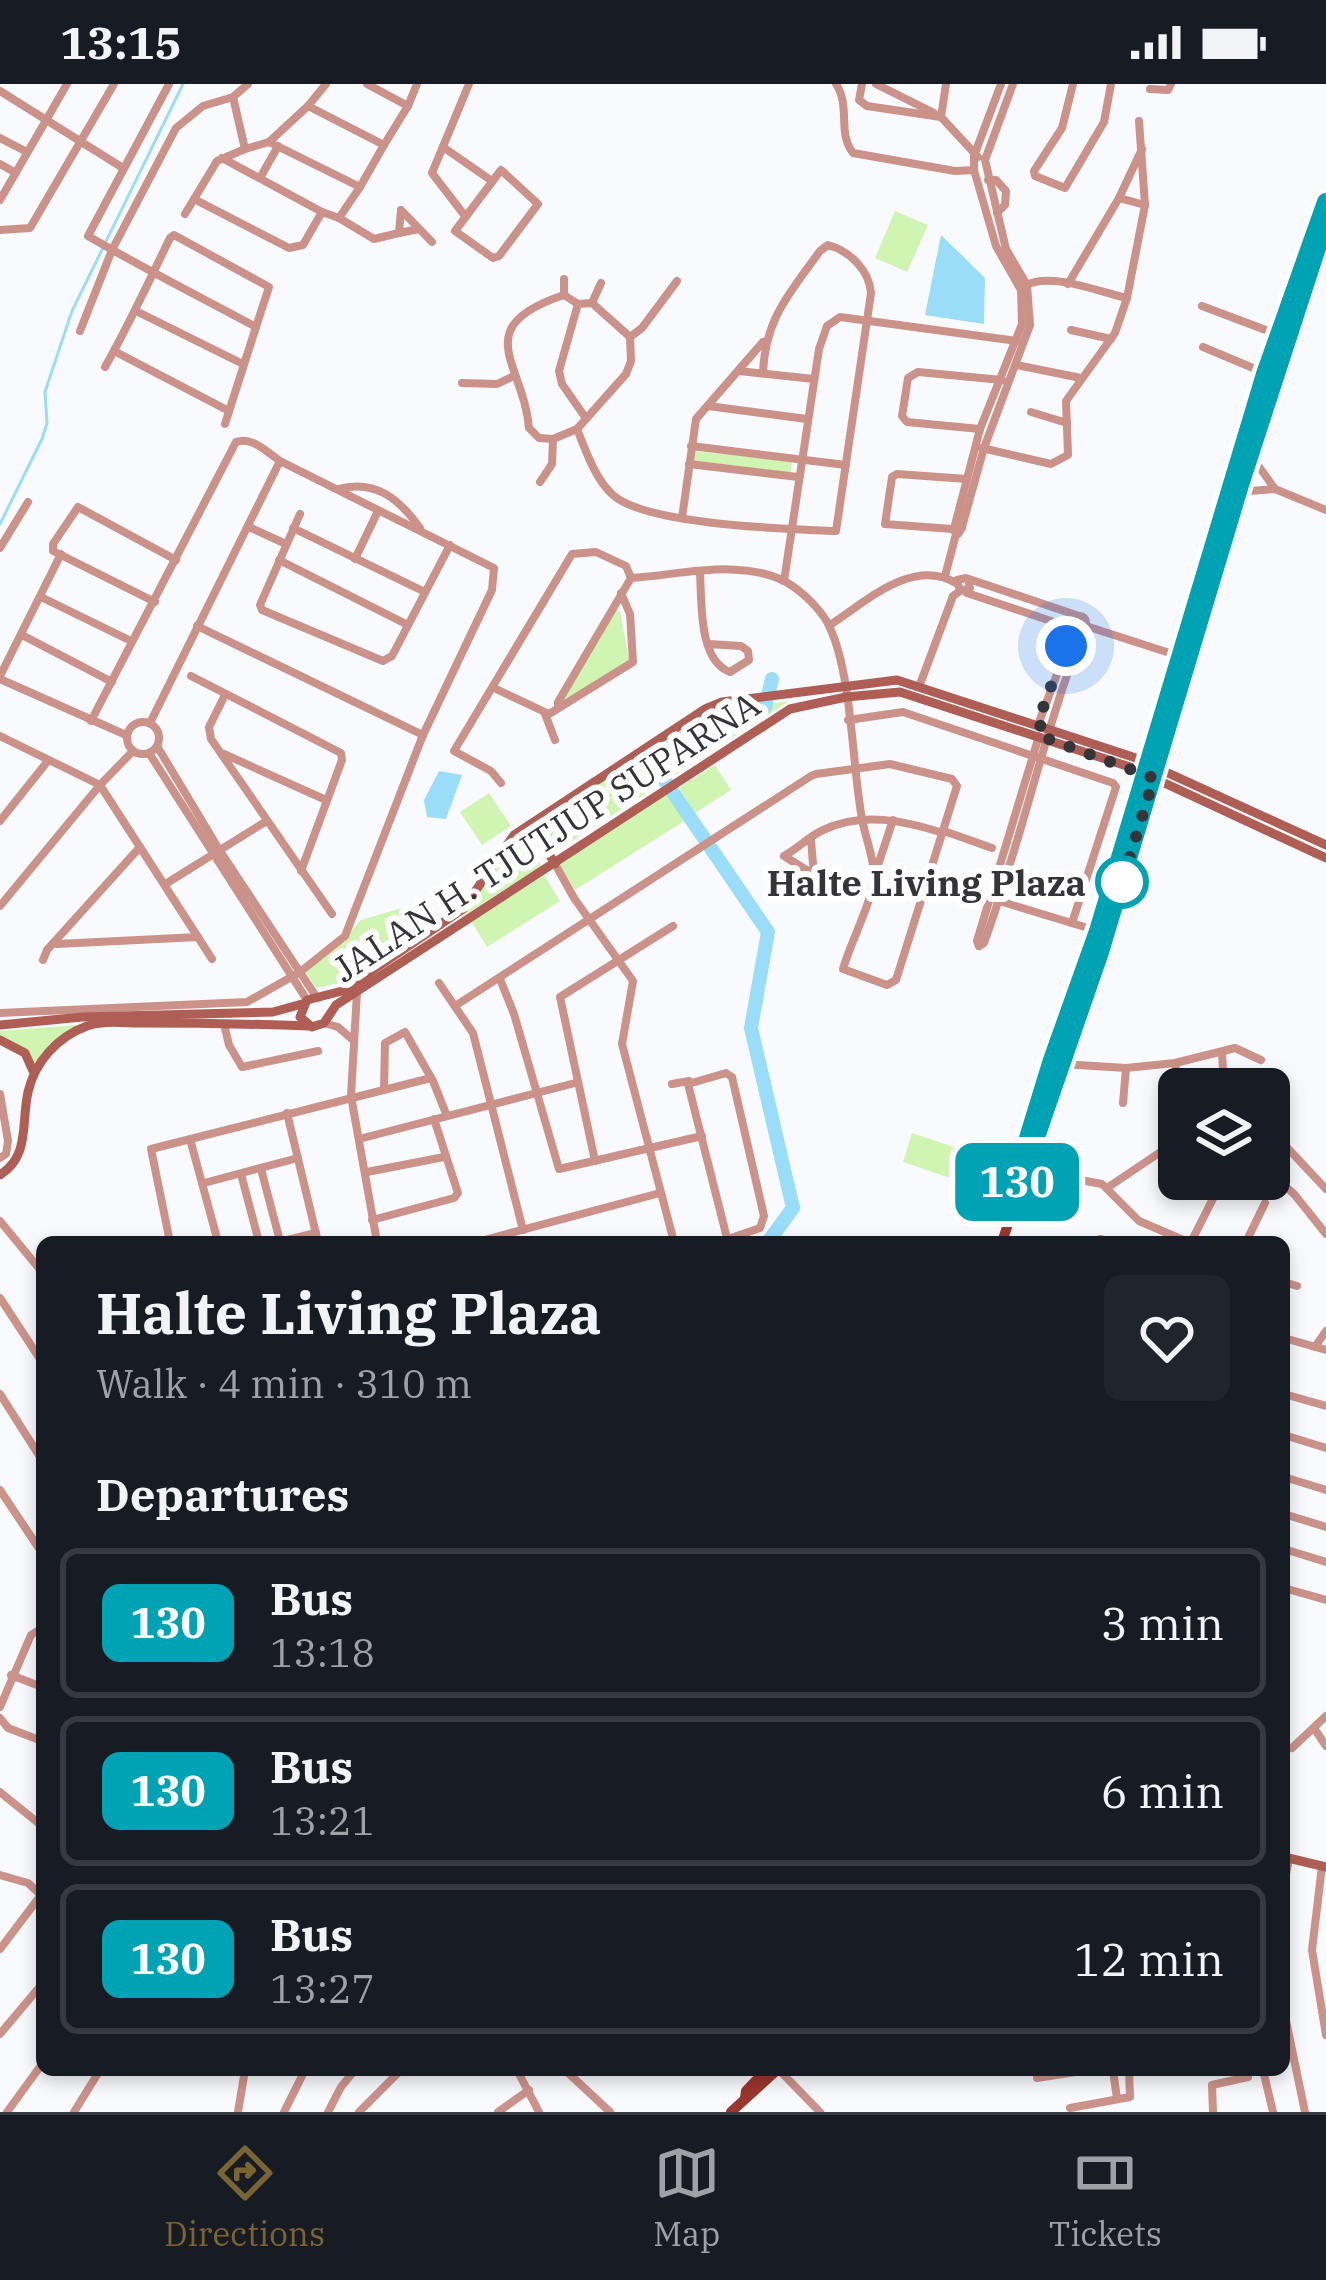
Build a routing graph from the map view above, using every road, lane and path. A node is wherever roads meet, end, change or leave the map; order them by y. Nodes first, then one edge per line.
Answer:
1 (67, 84) edge
2 (114, 84) edge
3 (169, 84) edge
4 (248, 84) edge
5 (326, 84) edge
6 (368, 84) edge
7 (417, 84) edge
8 (469, 84) edge
9 (836, 84) edge
10 (862, 84) edge
11 (876, 84) edge
12 (946, 84) edge
13 (1001, 84) edge
14 (1012, 84) edge
15 (1072, 84) edge
16 (1111, 84) edge
17 (1171, 84) edge
18 (1150, 89) dead end
19 (0, 91) edge
20 (233, 97) junction
21 (308, 106) junction
22 (408, 106) junction
23 (46, 117) junction
24 (941, 117) junction
25 (1139, 121) dead end
26 (0, 138) edge
27 (81, 144) junction
28 (273, 144) junction
29 (384, 145) junction
30 (443, 147) junction
31 (1143, 147) junction
32 (245, 149) junction
33 (27, 152) junction
34 (222, 158) junction
35 (0, 164) edge
36 (983, 166) junction
37 (123, 168) junction
38 (974, 170) junction
39 (16, 173) junction
40 (260, 178) junction
41 (492, 181) junction
42 (360, 187) junction
43 (1119, 198) junction
44 (194, 199) junction
45 (0, 200) edge
46 (1326, 202) edge
47 (1145, 205) junction
48 (322, 212) junction
49 (997, 213) junction
50 (185, 214) dead end
51 (465, 216) junction
52 (339, 218) junction
53 (1326, 220) edge
54 (419, 229) junction
55 (0, 230) edge
56 (399, 233) junction
57 (432, 242) dead end
58 (111, 250) junction
59 (1308, 270) junction
60 (154, 272) junction
61 (1326, 272) edge
62 (564, 279) dead end
63 (677, 281) dead end
64 (601, 283) dead end
65 (1068, 284) junction
66 (1024, 287) junction
67 (564, 295) junction
68 (1127, 298) junction
69 (592, 303) junction
70 (578, 304) junction
71 (1202, 306) dead end
72 (136, 310) junction
73 (869, 321) junction
74 (256, 327) junction
75 (1070, 330) dead end
76 (80, 331) dead end
77 (1279, 335) junction
78 (630, 338) junction
79 (1112, 339) junction
80 (764, 340) junction
81 (1017, 341) junction
82 (1203, 347) dead end
83 (114, 352) junction
84 (243, 364) junction
85 (1014, 364) junction
86 (105, 367) dead end
87 (739, 371) junction
88 (763, 373) junction
89 (1265, 374) junction
90 (514, 376) junction
91 (1081, 377) junction
92 (814, 379) junction
93 (1002, 380) junction
94 (462, 382) dead end
95 (706, 406) junction
96 (227, 410) junction
97 (1031, 412) dead end
98 (585, 417) junction
99 (807, 419) junction
100 (1067, 423) junction
101 (225, 424) dead end
102 (577, 429) junction
103 (980, 429) junction
104 (553, 439) junction
105 (691, 446) junction
106 (980, 447) junction
107 (801, 459) junction
108 (280, 461) junction
109 (1244, 462) junction
110 (688, 464) junction
111 (846, 465) junction
112 (798, 477) junction
113 (967, 479) junction
114 (540, 482) dead end
115 (337, 489) junction
116 (1275, 489) junction
117 (1235, 491) junction
118 (28, 502) dead end
119 (1326, 510) edge
120 (378, 511) junction
121 (300, 514) dead end
122 (682, 518) junction
123 (249, 527) junction
124 (793, 527) junction
125 (293, 528) junction
126 (420, 528) junction
127 (956, 529) junction
128 (286, 544) junction
129 (450, 544) junction
130 (0, 548) edge
131 (61, 554) junction
132 (355, 559) junction
133 (176, 560) junction
134 (279, 560) junction
135 (700, 573) junction
136 (945, 576) junction
137 (631, 578) junction
138 (784, 581) junction
139 (960, 589) junction
140 (425, 592) junction
141 (621, 593) junction
142 (41, 596) junction
143 (155, 602) junction
144 (1080, 624) junction
145 (407, 625) junction
146 (830, 625) junction
147 (197, 626) junction
148 (22, 635) junction
149 (132, 641) junction
150 (709, 644) junction
151 (1179, 656) junction
152 (1, 671) edge
153 (191, 676) dead end
154 (112, 682) junction
155 (920, 687) junction
156 (494, 688) junction
157 (845, 692) junction
158 (225, 695) junction
159 (557, 708) junction
160 (545, 714) junction
161 (848, 720) junction
162 (91, 721) junction
163 (150, 723) junction
164 (1043, 732) junction
165 (126, 735) junction
166 (423, 735) junction
167 (0, 736) edge
168 (555, 740) dead end
169 (153, 750) junction
170 (133, 752) junction
171 (224, 754) junction
172 (1038, 757) junction
173 (46, 762) junction
174 (855, 769) junction
175 (1151, 772) junction
176 (501, 783) dead end
177 (100, 785) junction
178 (0, 799) edge
179 (326, 800) junction
180 (3, 818) edge
181 (862, 820) junction
182 (893, 820) junction
183 (265, 822) junction
184 (531, 824) junction
185 (944, 832) junction
186 (812, 840) junction
187 (1326, 845) edge
188 (140, 847) junction
189 (992, 848) dead end
190 (216, 854) junction
191 (1096, 856) junction
192 (1326, 858) edge
193 (555, 864) junction
194 (1118, 866) junction
195 (301, 872) junction
196 (874, 875) junction
197 (167, 883) junction
198 (994, 900) junction
199 (0, 906) edge
200 (332, 914) dead end
201 (591, 918) junction
202 (1072, 923) junction
203 (673, 926) dead end
204 (1098, 931) junction
205 (199, 937) junction
206 (56, 944) junction
207 (639, 951) junction
208 (212, 959) dead end
209 (43, 960) dead end
210 (617, 960) junction
211 (297, 974) junction
212 (500, 979) junction
213 (633, 981) junction
214 (439, 983) dead end
215 (357, 992) junction
216 (309, 1001) junction
217 (455, 1006) junction
218 (0, 1013) edge
219 (224, 1022) junction
220 (321, 1023) junction
221 (0, 1025) edge
222 (0, 1040) edge
223 (354, 1041) junction
224 (318, 1051) dead end
225 (1222, 1052) junction
226 (1261, 1060) dead end
227 (1175, 1063) junction
228 (1062, 1064) junction
229 (1126, 1068) junction
230 (1176, 1068) edge
231 (1223, 1068) edge
232 (33, 1071) junction
233 (431, 1078) junction
234 (575, 1082) junction
235 (689, 1082) junction
236 (672, 1084) dead end
237 (384, 1089) junction
238 (0, 1094) edge
239 (536, 1094) junction
240 (351, 1096) junction
241 (1123, 1102) dead end
242 (490, 1106) junction
243 (287, 1113) junction
244 (446, 1116) junction
245 (434, 1119) junction
246 (702, 1136) junction
247 (190, 1139) junction
248 (359, 1139) junction
249 (649, 1147) junction
250 (1290, 1151) edge
251 (1158, 1154) edge
252 (444, 1157) junction
253 (0, 1158) edge
254 (298, 1158) junction
255 (595, 1161) junction
256 (261, 1169) junction
257 (1026, 1170) junction
258 (367, 1172) junction
259 (0, 1174) edge
260 (241, 1174) junction
261 (204, 1183) junction
262 (1107, 1188) junction
263 (1290, 1190) edge
264 (1326, 1190) edge
265 (1017, 1192) junction
266 (660, 1193) junction
267 (1211, 1200) edge
268 (1265, 1203) dead end
269 (372, 1220) junction
270 (0, 1221) edge
271 (523, 1230) junction
272 (1326, 1234) edge
273 (169, 1236) edge
274 (217, 1236) edge
275 (257, 1236) edge
276 (278, 1236) edge
277 (317, 1236) edge
278 (376, 1236) edge
279 (500, 1236) edge
280 (672, 1236) edge
281 (727, 1236) edge
282 (739, 1236) edge
283 (1004, 1236) edge
284 (1175, 1236) edge
285 (1192, 1236) edge
286 (1249, 1236) edge
287 (36, 1265) edge
288 (1290, 1284) edge
289 (1297, 1286) dead end
290 (0, 1298) edge
291 (1326, 1331) edge
292 (1290, 1340) edge
293 (1315, 1347) junction
294 (1326, 1350) edge
295 (36, 1353) edge
296 (0, 1394) edge
297 (1290, 1396) edge
298 (1326, 1406) edge
299 (1290, 1438) edge
300 (1326, 1448) edge
301 (36, 1451) edge
302 (1290, 1479) edge
303 (0, 1490) edge
304 (1326, 1490) edge
305 (1290, 1516) edge
306 (1326, 1527) edge
307 (36, 1543) edge
308 (1290, 1551) edge
309 (1326, 1562) edge
310 (1290, 1590) edge
311 (1326, 1600) edge
312 (36, 1630) edge
313 (11, 1676) junction
314 (36, 1685) edge
315 (0, 1707) edge
316 (1326, 1716) edge
317 (0, 1718) edge
318 (1314, 1728) junction
319 (36, 1739) edge
320 (1326, 1746) edge
321 (1292, 1748) dead end
322 (0, 1792) edge
323 (36, 1821) edge
324 (1290, 1859) edge
325 (1325, 1865) edge
326 (0, 1875) edge
327 (36, 1890) edge
328 (36, 1901) edge
329 (1321, 1932) edge
330 (0, 1948) edge
331 (1321, 1982) edge
332 (36, 1991) edge
333 (1326, 2031) edge
334 (0, 2034) edge
335 (1290, 2040) edge
336 (36, 2071) edge
337 (96, 2076) edge
338 (243, 2076) edge
339 (302, 2076) edge
340 (349, 2076) edge
341 (395, 2076) edge
342 (521, 2076) edge
343 (571, 2076) edge
344 (758, 2076) edge
345 (771, 2076) edge
346 (784, 2076) edge
347 (1050, 2076) edge
348 (1114, 2076) edge
349 (1130, 2076) edge
350 (1264, 2076) edge
351 (1248, 2077) dead end
352 (1037, 2078) dead end
353 (529, 2090) junction
354 (745, 2098) junction
355 (1118, 2099) junction
356 (1070, 2108) dead end
357 (363, 2110) edge
358 (7, 2112) edge
359 (74, 2112) edge
360 (238, 2112) edge
361 (284, 2112) edge
362 (328, 2112) edge
363 (498, 2112) edge
364 (539, 2112) edge
365 (610, 2112) edge
366 (730, 2112) edge
367 (820, 2112) edge
368 (1213, 2112) edge
369 (1273, 2112) edge
370 (1305, 2112) edge

1 - 23 street
2 - 27 street
3 - 37 street
4 - 20 street
5 - 21 street
6 - 22 street
7 - 22 street
8 - 30 street
9 - 38 street
10 - 24 street
11 - 24 street
12 - 24 street
13 - 36 street
14 - 36 street
15 - 16 street
17 - 18 street
19 - 23 street
20 - 32 street
20 - 58 street
21 - 28 street
21 - 29 street
22 - 29 street
23 - 27 street
23 - 33 street
24 - 36 street
25 - 31 street
26 - 33 street
27 - 37 street
27 - 55 street
28 - 32 street
28 - 40 street
28 - 42 street
29 - 42 street
30 - 41 street
30 - 51 street
31 - 43 street
31 - 47 street
32 - 34 street
33 - 39 street
34 - 40 street
34 - 44 street
35 - 39 street
36 - 38 street
36 - 49 street
36 - 49 street
37 - 58 street
38 - 66 street
39 - 45 street
40 - 48 street
41 - 51 street
41 - 51 street
42 - 52 street
43 - 47 street
43 - 65 street
44 - 48 street
44 - 50 street
46 - 77 main road
47 - 68 street
48 - 52 street
49 - 66 street
52 - 56 street
53 - 59 main road
54 - 56 street
54 - 56 street
54 - 57 street
58 - 60 street
58 - 76 street
59 - 61 street
59 - 109 main road
60 - 72 street
60 - 74 street
60 - 74 street
62 - 67 street
63 - 78 street
64 - 69 street
65 - 66 street
65 - 68 street
66 - 81 street
66 - 85 street
67 - 70 street
67 - 90 street
68 - 79 street
69 - 70 street
69 - 78 street
70 - 98 street
71 - 77 street
72 - 83 street
72 - 84 street
73 - 80 street
73 - 81 street
73 - 92 street
73 - 111 street
74 - 84 street
75 - 79 street
77 - 89 main road
78 - 98 street
79 - 91 street
80 - 87 street
80 - 88 street
81 - 85 street
82 - 89 street
83 - 86 street
83 - 96 street
84 - 96 street
85 - 91 street
85 - 93 street
85 - 106 street
87 - 88 street
87 - 95 street
88 - 92 street
89 - 109 main road
90 - 94 street
90 - 104 street
91 - 100 street
92 - 99 street
93 - 103 street
93 - 103 street
95 - 99 street
95 - 105 street
96 - 101 street
97 - 100 street
98 - 102 street
99 - 107 street
100 - 106 street
102 - 104 street
102 - 122 street
103 - 106 street
104 - 114 street
105 - 107 street
105 - 110 street
106 - 113 street
106 - 127 street
107 - 111 street
107 - 112 street
108 - 115 street
108 - 123 street
108 - 133 street
109 - 116 street
109 - 117 main road
110 - 112 street
110 - 122 street
111 - 124 street
112 - 124 street
113 - 127 street
113 - 127 street
115 - 120 street
115 - 126 street
116 - 117 street
116 - 119 street
117 - 151 main road
117 - 175 main road
118 - 130 street
120 - 126 street
120 - 132 street
121 - 125 street
122 - 124 street
123 - 128 street
123 - 147 street
124 - 138 street
125 - 128 street
125 - 132 street
126 - 129 street
127 - 136 street
128 - 134 street
129 - 140 street
129 - 166 street
131 - 133 street
131 - 142 street
131 - 143 street
132 - 140 street
133 - 143 street
134 - 145 street
134 - 145 street
135 - 137 street
135 - 138 street
135 - 150 street
136 - 139 street
136 - 146 street
137 - 141 street
137 - 156 street
138 - 146 street
139 - 144 street
139 - 144 street
139 - 155 street
140 - 145 street
141 - 159 street
141 - 159 street
142 - 148 street
142 - 149 street
143 - 149 street
144 - 151 street
144 - 164 street
146 - 157 street
147 - 163 street
147 - 166 street
148 - 152 street
148 - 154 street
149 - 154 street
150 - 150 street
151 - 175 main road
152 - 162 street
153 - 158 street
154 - 162 street
155 - 157 main road, JALAN H. TJUTJUP SUPARNA
155 - 164 main road, JALAN H. TJUTJUP SUPARNA
156 - 160 street
156 - 176 street
157 - 161 street
157 - 164 main road, JALAN H. TJUTJUP SUPARNA
157 - 184 main road, JALAN H. TJUTJUP SUPARNA
157 - 193 main road, JALAN H. TJUTJUP SUPARNA
158 - 171 street
158 - 179 street
159 - 160 street
160 - 168 street
161 - 172 street
161 - 174 street
162 - 165 street
163 - 165 street
163 - 169 street
164 - 172 street
164 - 175 main road, JALAN H. TJUTJUP SUPARNA
165 - 170 street
166 - 211 street
167 - 173 street
169 - 170 street
169 - 190 street
170 - 177 street
171 - 179 street
171 - 183 street
172 - 191 street
172 - 198 street
173 - 177 street
173 - 180 street
174 - 181 street
174 - 185 street
174 - 201 street
175 - 187 main road
175 - 192 main road
175 - 194 main road
175 - 228 main road
177 - 188 street
177 - 199 street
178 - 180 street
179 - 195 street
181 - 182 street
181 - 186 street
181 - 196 street
182 - 185 street
182 - 196 street
183 - 190 street
183 - 195 street
184 - 193 main road
184 - 216 main road, JALAN H. TJUTJUP SUPARNA
185 - 189 street
185 - 196 street
186 - 186 street
188 - 197 street
188 - 206 street
190 - 197 street
190 - 211 street
191 - 194 street
191 - 202 street
193 - 201 street
193 - 215 main road, JALAN H. TJUTJUP SUPARNA
194 - 204 main road
195 - 200 street
197 - 205 street
198 - 198 street
198 - 202 street
201 - 210 street
201 - 212 street
202 - 204 street
203 - 207 street
204 - 265 main road
205 - 206 street
205 - 208 street
206 - 209 street
207 - 210 street
207 - 213 street
210 - 213 street
210 - 234 street
211 - 216 street
211 - 218 street
212 - 217 street
212 - 239 street
213 - 249 street
214 - 217 street
215 - 220 main road, JALAN H. TJUTJUP SUPARNA
215 - 223 street
216 - 220 main road
216 - 220 main road
216 - 221 main road, JALAN H. TJUTJUP SUPARNA
217 - 242 street
219 - 220 main road
219 - 224 street
219 - 232 main road
220 - 223 street
222 - 232 main road
223 - 240 street
225 - 226 street
225 - 227 street
225 - 231 street
227 - 229 street
227 - 230 street
228 - 229 street
228 - 257 main road
229 - 241 street
232 - 259 main road
233 - 237 street
233 - 237 street
233 - 244 street
234 - 239 street
234 - 255 street
235 - 236 street
235 - 246 street
235 - 282 street
237 - 240 street
238 - 253 street
239 - 242 street
239 - 255 street
240 - 243 street
240 - 248 street
242 - 244 street
242 - 271 street
243 - 247 street
243 - 254 street
244 - 245 street
245 - 248 street
245 - 252 street
246 - 249 street
246 - 281 street
247 - 261 street
247 - 273 street
248 - 258 street
249 - 255 street
249 - 266 street
250 - 264 street
251 - 262 street
252 - 258 street
252 - 269 street
254 - 256 street
254 - 277 street
256 - 260 street
256 - 276 street
257 - 262 street
257 - 265 main road
258 - 269 street
260 - 261 street
260 - 275 street
261 - 274 street
262 - 284 street
263 - 272 street
265 - 283 main road
266 - 271 street
266 - 280 street
267 - 285 street
268 - 286 street
269 - 278 street
270 - 287 street
271 - 279 street
288 - 289 street
290 - 295 street
291 - 293 street
292 - 293 street
293 - 294 street
296 - 301 street
297 - 298 street
299 - 300 street
302 - 304 street
303 - 307 street
305 - 306 street
308 - 309 street
310 - 311 street
312 - 313 street
313 - 314 street
313 - 315 street
316 - 318 street
317 - 319 street
318 - 320 street
318 - 321 street
322 - 323 street
324 - 325 main road
325 - 329 street
326 - 327 street
328 - 330 street
329 - 331 street
331 - 333 street
332 - 334 street
335 - 370 street
336 - 358 street
337 - 359 street
338 - 360 street
339 - 361 street
340 - 362 street
341 - 357 street
342 - 353 street
343 - 365 street
344 - 354 main road
345 - 354 main road
346 - 367 street
347 - 352 street
348 - 355 street
349 - 355 street
350 - 369 street
351 - 368 street
353 - 363 street
353 - 364 street
354 - 366 main road
355 - 356 street

